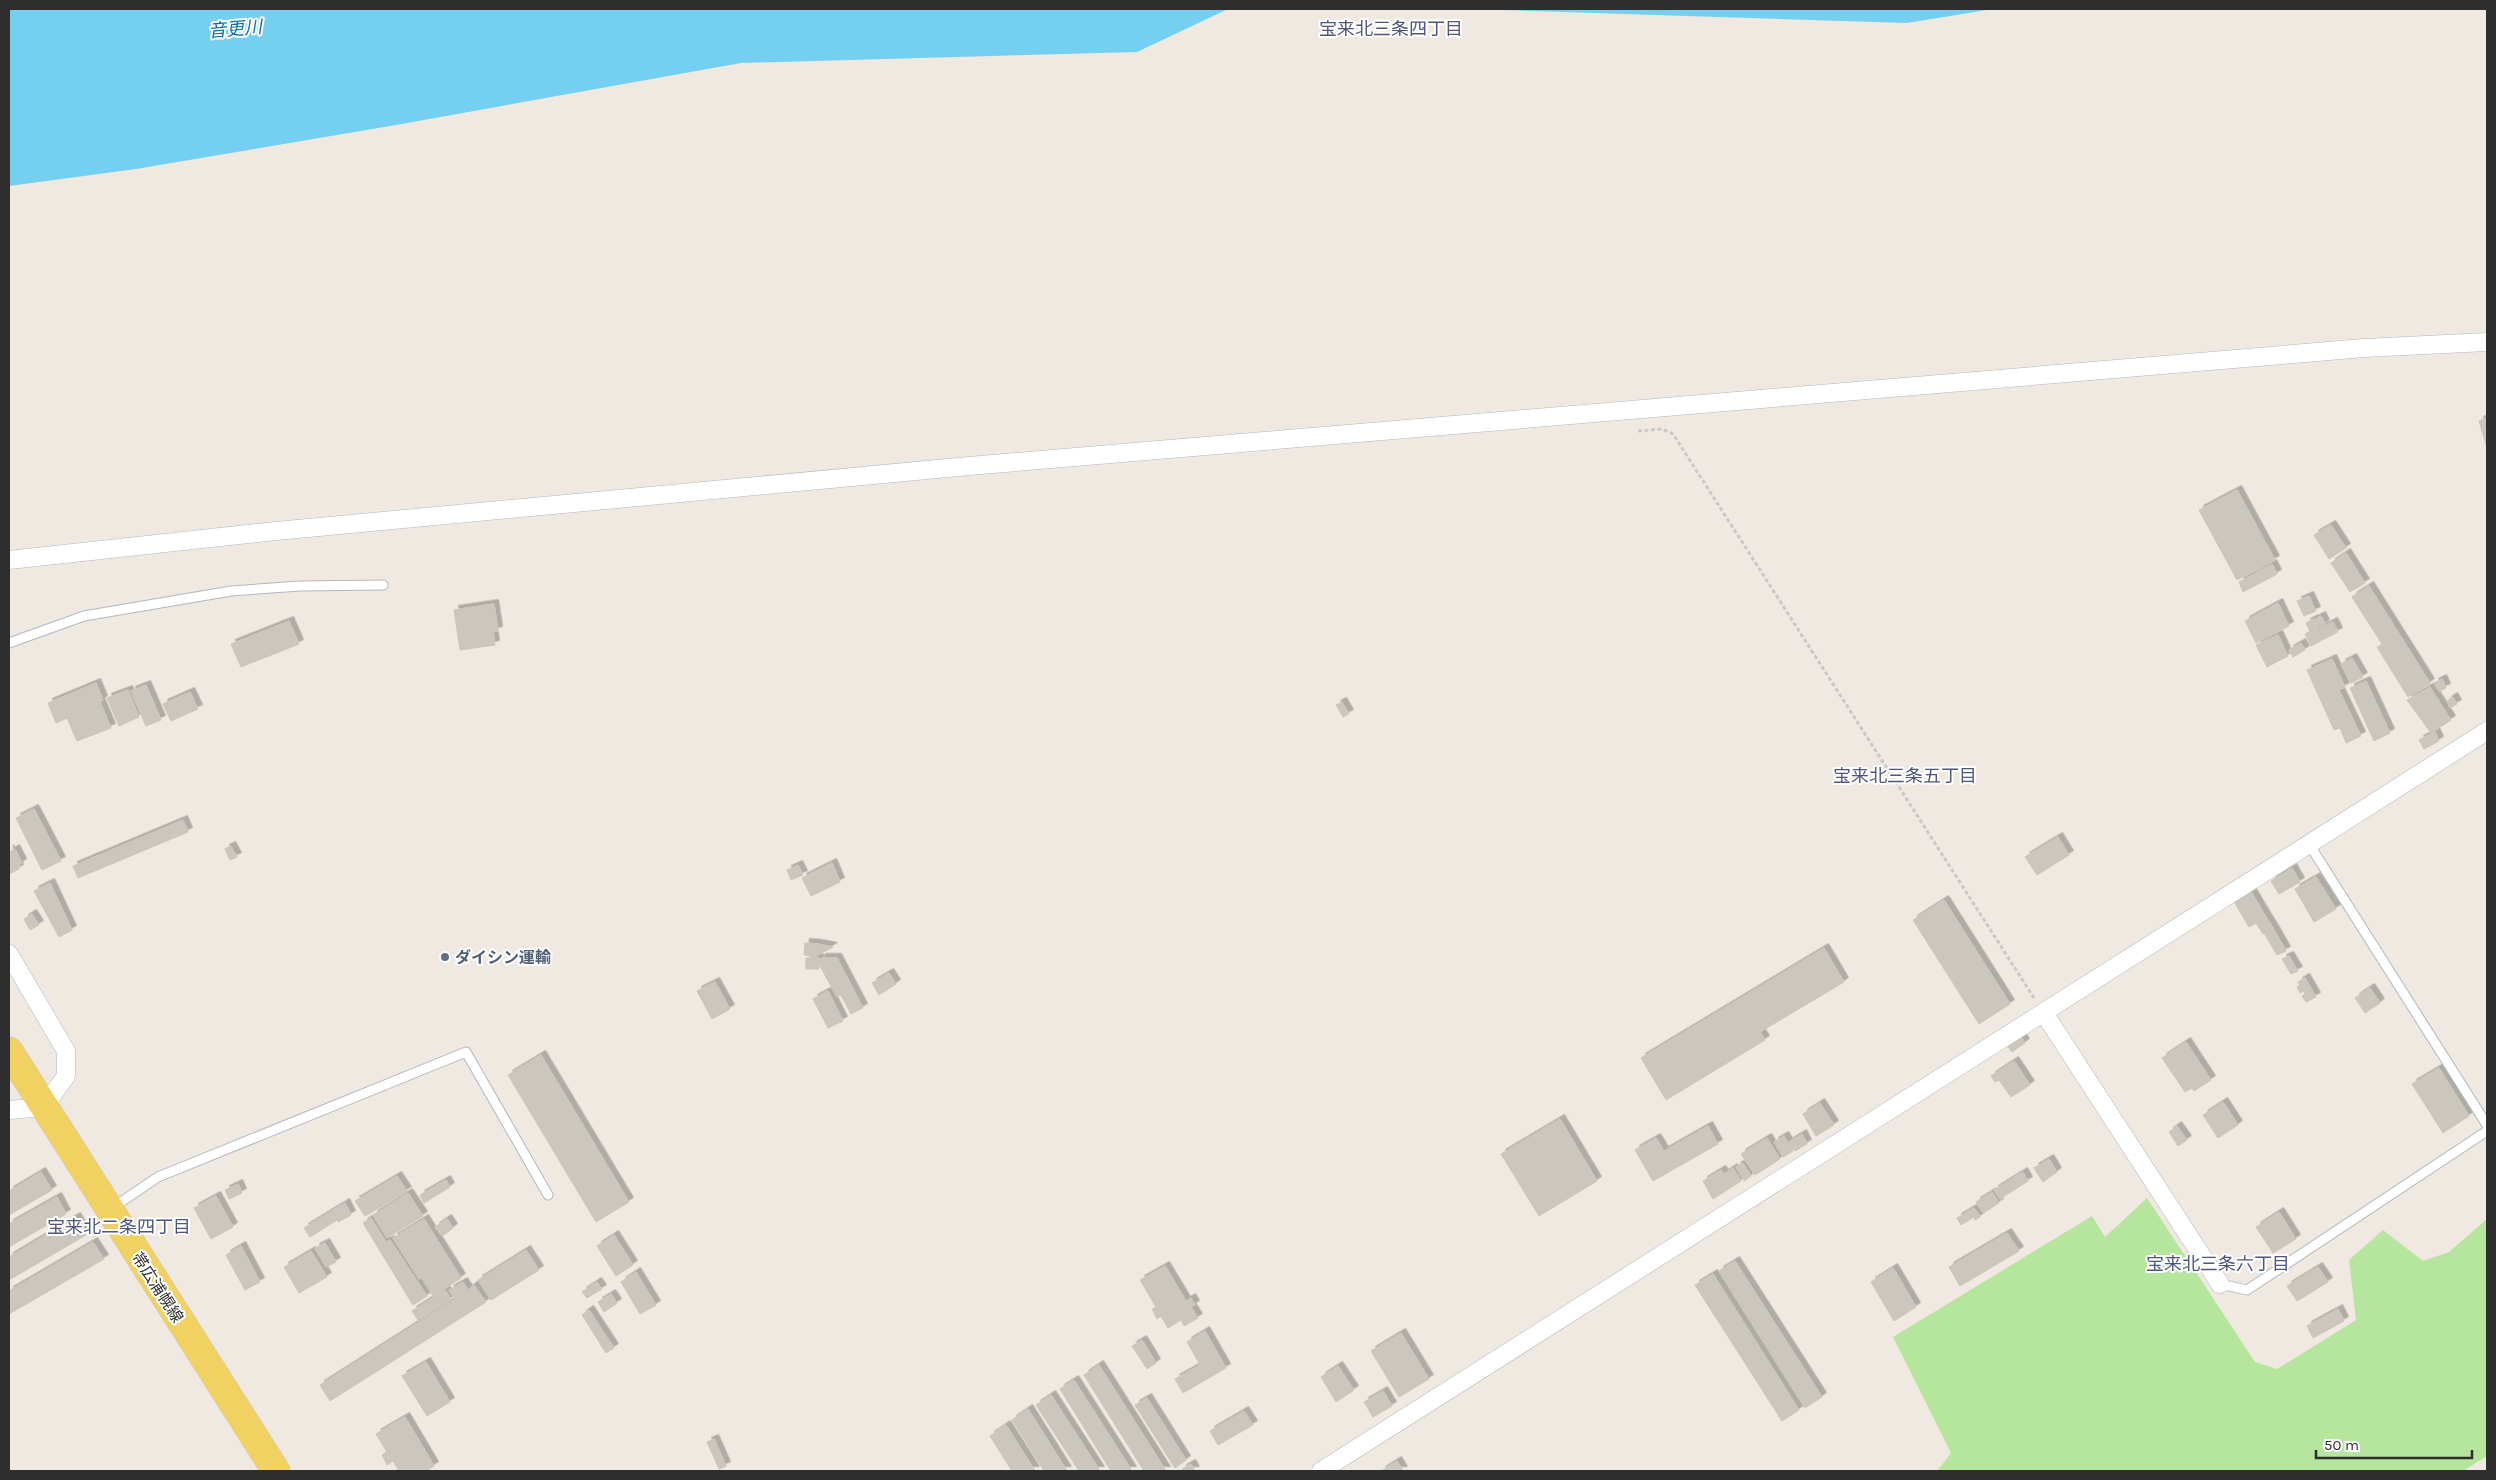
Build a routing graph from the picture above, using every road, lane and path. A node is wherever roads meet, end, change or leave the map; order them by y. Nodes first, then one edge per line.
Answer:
1 (2487, 342) edge
2 (1634, 431) dead end
3 (13, 561) edge
4 (383, 585) dead end
5 (9, 643) edge
6 (2487, 731) edge
7 (2309, 844) junction
8 (9, 954) edge
9 (2044, 1013) junction
10 (9, 1051) edge
11 (44, 1107) junction
12 (9, 1110) edge
13 (2487, 1125) edge
14 (2487, 1131) edge
15 (548, 1195) dead end
16 (109, 1210) junction
17 (2220, 1284) joint
18 (276, 1471) edge
19 (1321, 1471) edge

1 - 3 street
2 - 9 path
4 - 5 lane
6 - 7 street
7 - 9 street
7 - 13 lane
8 - 11 street
9 - 17 street
9 - 19 street
10 - 11 main road, 帯広浦幌線
11 - 12 street
11 - 16 main road, 帯広浦幌線
14 - 17 lane
15 - 16 lane
16 - 18 main road, 帯広浦幌線

